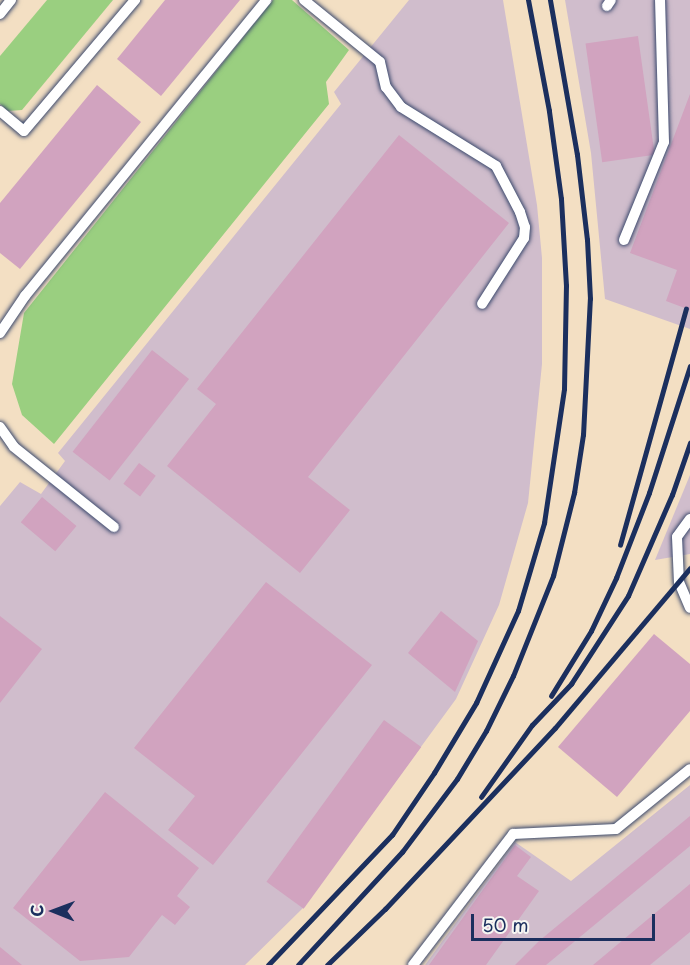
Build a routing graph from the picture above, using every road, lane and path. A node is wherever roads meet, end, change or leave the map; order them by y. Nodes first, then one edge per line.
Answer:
1 (11, 0) edge
2 (135, 0) edge
3 (266, 0) edge
4 (304, 0) edge
5 (660, 0) edge
6 (0, 14) edge
7 (0, 111) edge
8 (624, 240) dead end
9 (482, 304) dead end
10 (0, 333) edge
11 (0, 427) edge
12 (690, 519) edge
13 (114, 527) dead end
14 (690, 608) edge
15 (690, 769) edge
16 (413, 965) edge

1 - 6 lane
2 - 7 lane
3 - 10 lane
4 - 9 lane
5 - 8 lane
11 - 13 lane
12 - 14 lane
15 - 16 lane

